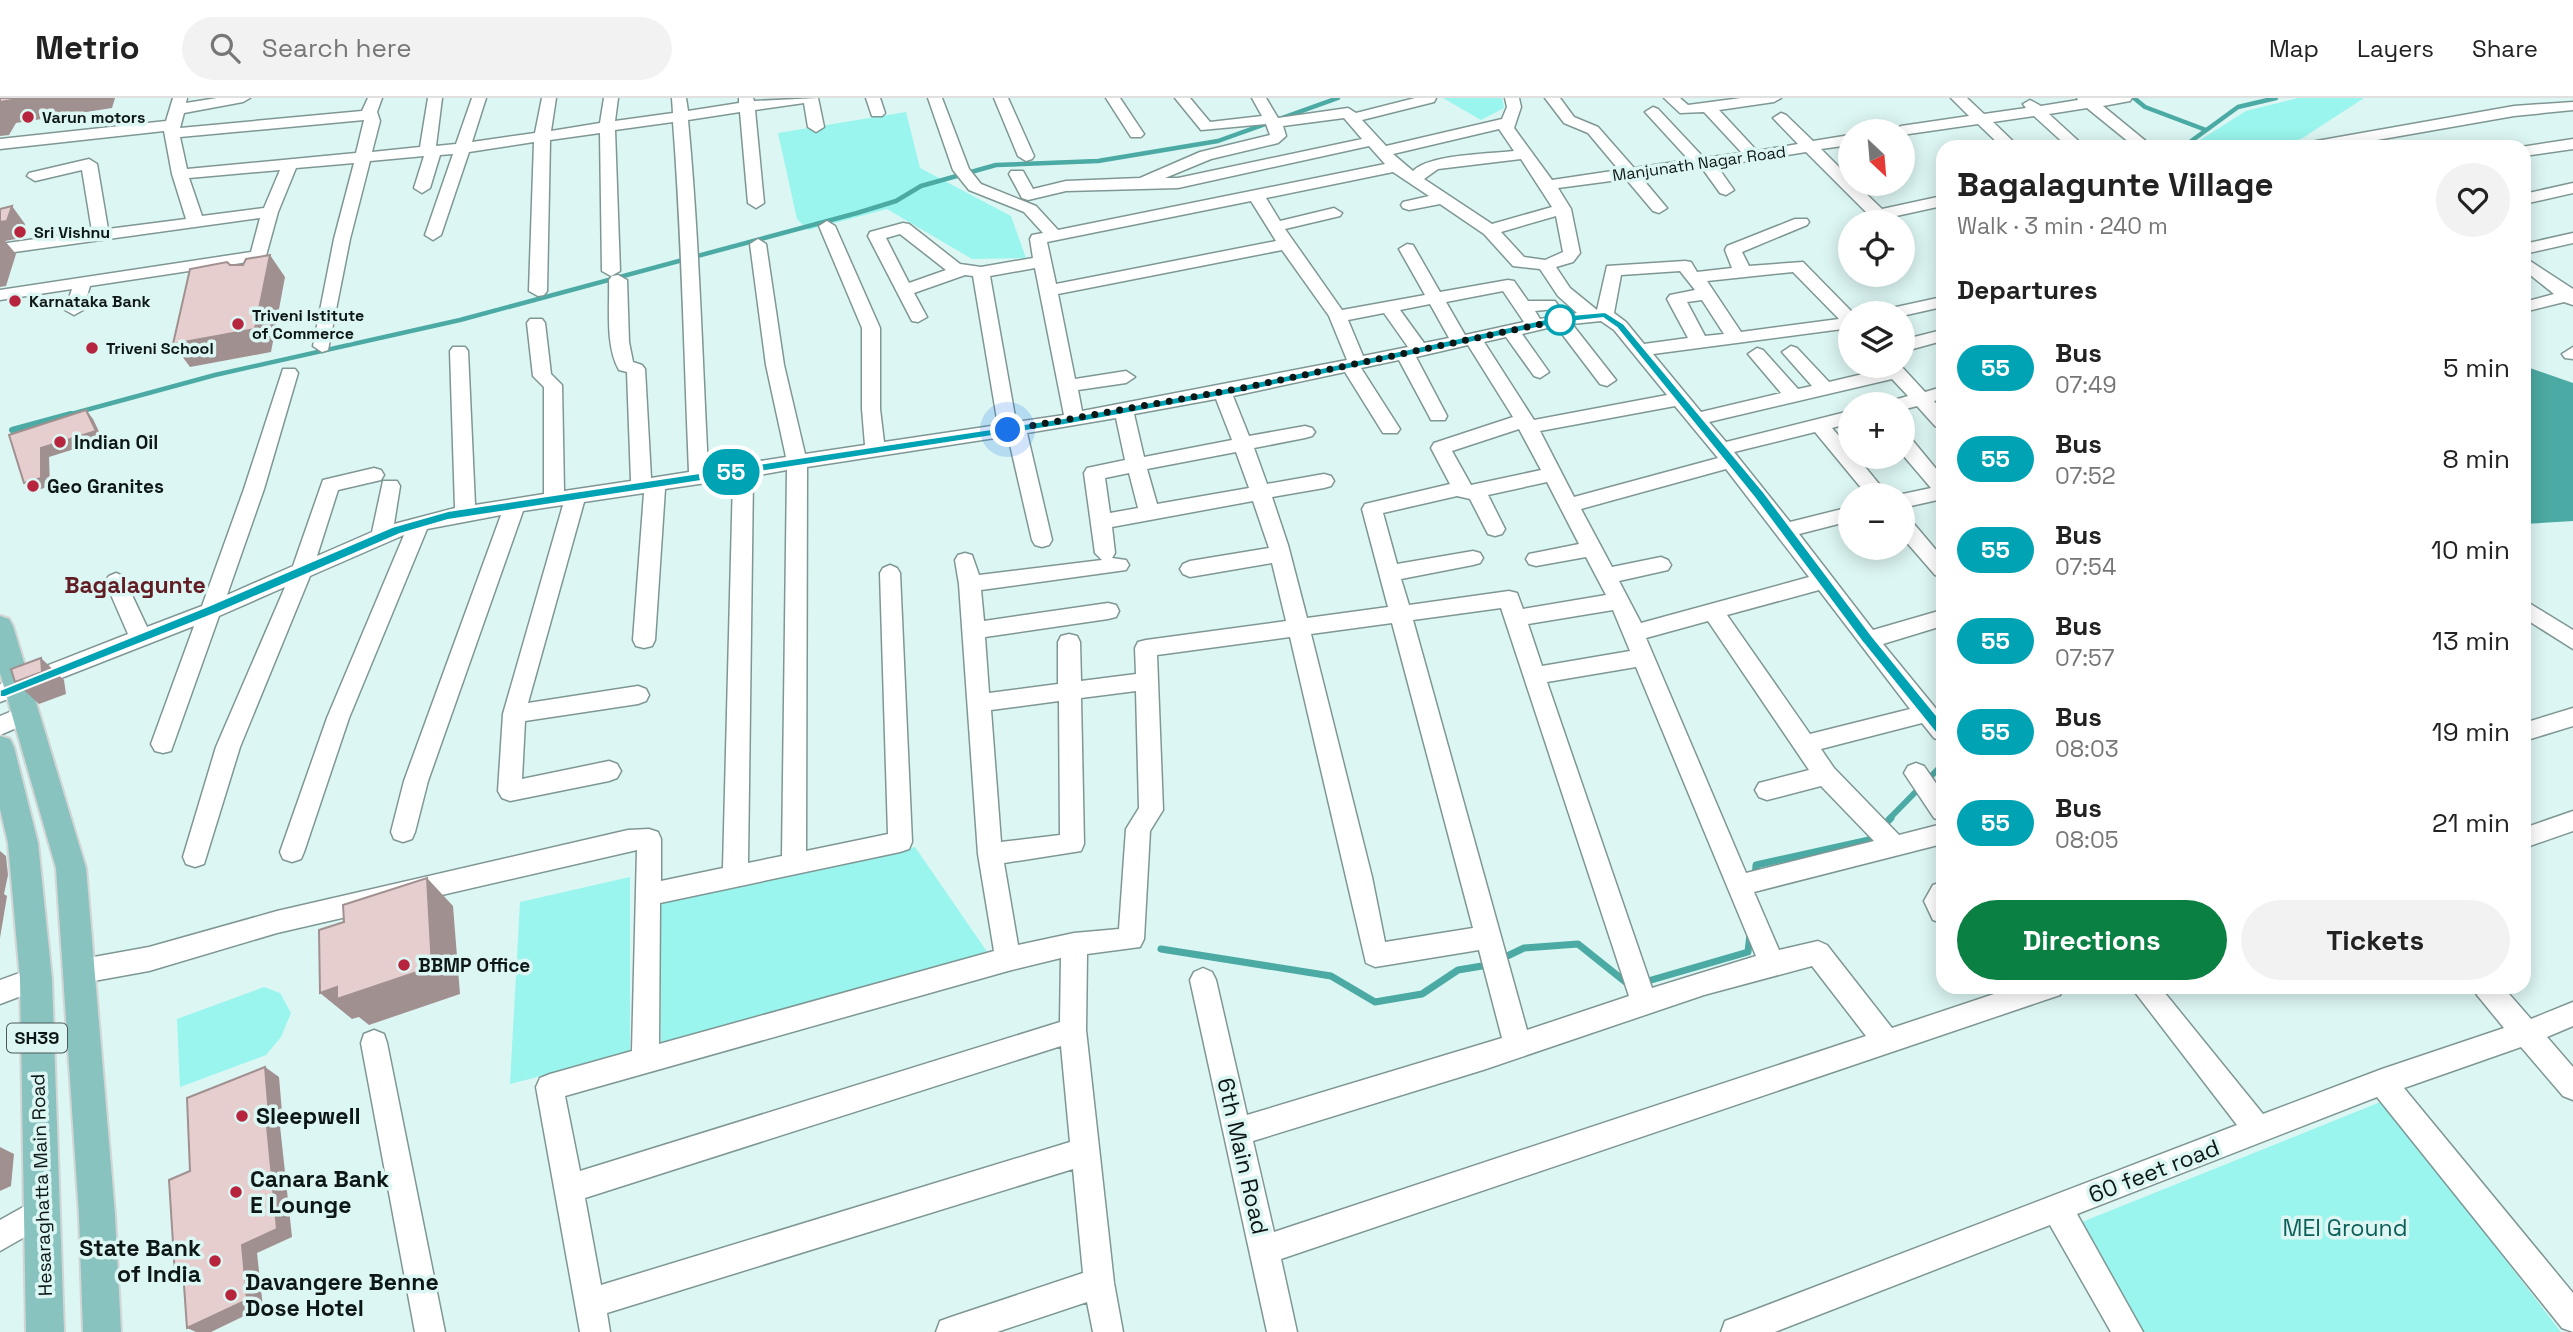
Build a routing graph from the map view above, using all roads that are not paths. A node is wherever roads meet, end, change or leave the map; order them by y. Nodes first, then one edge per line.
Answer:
1 (243, 98) edge
2 (374, 98) edge
3 (435, 98) edge
4 (479, 98) edge
5 (549, 98) edge
6 (611, 98) edge
7 (679, 98) edge
8 (809, 98) edge
9 (935, 98) edge
10 (1001, 98) edge
11 (1113, 98) edge
12 (1182, 98) edge
13 (1259, 98) edge
14 (1512, 98) edge
15 (1552, 98) edge
16 (1671, 98) edge
17 (1958, 98) edge
18 (2023, 98) edge
19 (2125, 98) edge
20 (1429, 99) edge
21 (1765, 99) edge
22 (2087, 101) edge
23 (746, 102) edge
24 (179, 103) edge
25 (2542, 103) edge
26 (1707, 106) junction
27 (2573, 106) edge
28 (2038, 111) junction
29 (1653, 112) dead end
30 (370, 115) junction
31 (679, 117) junction
32 (1352, 118) junction
33 (1781, 118) dead end
34 (1982, 119) junction
35 (1272, 121) junction
36 (1508, 122) junction
37 (607, 127) junction
38 (816, 127) dead end
39 (172, 129) junction
40 (1915, 129) edge
41 (1136, 134) dead end
42 (542, 136) junction
43 (2004, 140) edge
44 (2069, 140) edge
45 (2136, 140) edge
46 (2350, 140) edge
47 (1838, 141) edge
48 (0, 144) edge
49 (2573, 144) edge
50 (1378, 147) junction
51 (1810, 147) junction
52 (463, 148) junction
53 (2531, 150) edge
54 (430, 151) junction
55 (1524, 154) junction
56 (1026, 156) dead end
57 (1754, 156) junction
58 (362, 157) junction
59 (1703, 163) junction
60 (290, 164) junction
61 (1396, 167) junction
62 (1630, 172) junction
63 (180, 174) junction
64 (1017, 174) dead end
65 (35, 176) dead end
66 (1415, 179) junction
67 (1141, 183) junction
68 (1548, 185) junction
69 (422, 188) dead end
70 (2573, 188) edge
71 (1726, 190) dead end
72 (1257, 197) junction
73 (2531, 197) edge
74 (1444, 198) junction
75 (1936, 202) edge
76 (756, 204) dead end
77 (1409, 205) dead end
78 (1659, 208) dead end
79 (1563, 209) junction
80 (270, 212) junction
81 (1334, 213) dead end
82 (1801, 222) dead end
83 (196, 223) junction
84 (827, 226) dead end
85 (1275, 227) junction
86 (1490, 230) junction
87 (433, 235) dead end
88 (101, 236) junction
89 (1055, 236) junction
90 (2573, 238) edge
91 (758, 244) dead end
92 (1286, 244) junction
93 (2531, 247) edge
94 (0, 249) edge
95 (1407, 249) dead end
96 (257, 256) junction
97 (1042, 262) junction
98 (1546, 265) junction
99 (2531, 267) edge
100 (972, 271) junction
101 (1743, 273) junction
102 (143, 274) junction
103 (615, 276) joint
104 (1696, 277) junction
105 (252, 281) edge
106 (83, 282) junction
107 (905, 290) junction
108 (538, 291) dead end
109 (1048, 291) junction
110 (1564, 292) junction
111 (1705, 294) junction
112 (0, 295) edge
113 (136, 295) dead end
114 (2571, 296) edge
115 (1437, 300) junction
116 (1936, 303) edge
117 (2531, 305) edge
118 (1389, 308) junction
119 (1915, 308) edge
120 (1838, 309) edge
121 (74, 310) dead end
122 (1597, 315) junction
123 (1338, 316) junction
124 (918, 317) dead end
125 (1547, 318) junction
126 (536, 323) dead end
127 (1838, 323) edge
128 (1510, 330) junction
129 (1736, 338) junction
130 (1936, 338) edge
131 (1467, 339) junction
132 (1700, 343) junction
133 (1915, 343) edge
134 (322, 346) dead end
135 (1640, 350) junction
136 (459, 351) dead end
137 (1412, 351) junction
138 (1791, 352) dead end
139 (1757, 354) dead end
140 (1353, 364) junction
141 (1540, 372) dead end
142 (289, 373) dead end
143 (1126, 377) dead end
144 (1863, 378) edge
145 (1902, 378) edge
146 (1607, 380) dead end
147 (1067, 386) junction
148 (1825, 389) junction
149 (1222, 392) junction
150 (1936, 395) edge
151 (1794, 396) junction
152 (1680, 399) junction
153 (1921, 399) junction
154 (1915, 400) edge
155 (1124, 410) junction
156 (1936, 415) edge
157 (1438, 416) dead end
158 (1074, 419) junction
159 (1697, 419) junction
160 (1838, 420) edge
161 (1526, 423) junction
162 (1819, 425) junction
163 (1012, 429) junction
164 (1390, 429) dead end
165 (1305, 432) dead end
166 (1243, 444) junction
167 (876, 450) junction
168 (1726, 455) junction
169 (1915, 457) edge
170 (797, 462) junction
171 (1136, 465) junction
172 (743, 470) junction
173 (1553, 474) junction
174 (699, 477) junction
175 (1324, 481) dead end
176 (1868, 483) edge
177 (1936, 483) edge
178 (648, 485) junction
179 (1469, 490) junction
180 (1936, 492) edge
181 (1261, 493) junction
182 (565, 497) junction
183 (1915, 497) edge
184 (515, 505) junction
185 (1569, 505) junction
186 (465, 513) junction
187 (1150, 513) junction
188 (1838, 517) edge
189 (1100, 522) junction
190 (419, 524) junction
191 (1495, 529) dead end
192 (1786, 530) junction
193 (381, 537) junction
194 (1915, 538) edge
195 (1042, 540) dead end
196 (1592, 549) junction
197 (1280, 554) junction
198 (1473, 558) dead end
199 (965, 559) dead end
200 (1536, 559) dead end
201 (1936, 563) edge
202 (1661, 565) dead end
203 (1190, 569) dead end
204 (302, 571) junction
205 (890, 572) dead end
206 (1390, 573) junction
207 (1606, 576) junction
208 (116, 581) dead end
209 (1824, 581) junction
210 (970, 584) junction
211 (1619, 601) junction
212 (212, 610) junction
213 (1108, 611) dead end
214 (1400, 612) junction
215 (1714, 613) junction
216 (2531, 613) edge
217 (1515, 618) junction
218 (1936, 623) edge
219 (0, 626) edge
220 (1300, 627) junction
221 (972, 631) junction
222 (1634, 633) junction
223 (141, 638) junction
224 (644, 640) dead end
225 (1868, 640) junction
226 (2573, 641) edge
227 (1069, 642) dead end
228 (1643, 657) junction
229 (1534, 676) junction
230 (1146, 681) junction
231 (10, 690) edge
232 (1071, 691) junction
233 (638, 695) dead end
234 (979, 703) junction
235 (1928, 712) junction
236 (27, 714) junction
237 (514, 714) junction
238 (2573, 717) edge
239 (1936, 723) edge
240 (0, 726) edge
241 (2531, 730) edge
242 (163, 744) dead end
243 (1806, 744) junction
244 (0, 747) edge
245 (609, 771) dead end
246 (1916, 773) dead end
247 (1826, 775) junction
248 (1767, 790) dead end
249 (1936, 802) edge
250 (2573, 821) edge
251 (403, 832) dead end
252 (1936, 835) edge
253 (2531, 836) edge
254 (1893, 845) junction
255 (292, 852) dead end
256 (990, 854) junction
257 (195, 857) dead end
258 (794, 866) junction
259 (735, 878) junction
260 (1739, 885) junction
261 (648, 895) junction
262 (1490, 937) junction
263 (1074, 944) junction
264 (1008, 959) junction
265 (1771, 962) junction
266 (77, 972) junction
267 (36, 979) junction
268 (1203, 980) dead end
269 (0, 992) edge
270 (2003, 994) edge
271 (2150, 994) edge
272 (2492, 994) edge
273 (1644, 1002) junction
274 (2573, 1014) edge
275 (1073, 1030) junction
276 (2526, 1033) junction
277 (1886, 1041) junction
278 (374, 1043) dead end
279 (1518, 1046) junction
280 (645, 1060) junction
281 (2382, 1082) junction
282 (2573, 1087) edge
283 (2259, 1131) junction
284 (1237, 1132) junction
285 (1086, 1151) junction
286 (569, 1189) junction
287 (2057, 1208) junction
288 (41, 1212) junction
289 (0, 1236) edge
290 (1264, 1250) junction
291 (1099, 1283) junction
292 (2573, 1317) edge
293 (593, 1318) edge
294 (45, 1332) edge
295 (102, 1332) edge
296 (430, 1332) edge
297 (951, 1332) edge
298 (1108, 1332) edge
299 (1282, 1332) edge
300 (1736, 1332) edge
301 (2128, 1332) edge

1 - 24 street
2 - 30 street
3 - 54 street
4 - 52 street
5 - 42 street
6 - 37 street
7 - 31 street
8 - 23 street
8 - 38 street
9 - 89 street
10 - 56 street
11 - 41 street
12 - 35 street
13 - 35 street
14 - 36 street
15 - 62 street
16 - 26 street
17 - 34 street
18 - 28 street
19 - 22 street
20 - 32 street
21 - 26 street
22 - 28 street
22 - 45 street
23 - 31 street
23 - 76 street
24 - 39 street
25 - 27 street
25 - 46 street
26 - 57 street
28 - 34 street
28 - 44 street
29 - 59 street
30 - 39 street
30 - 58 street
31 - 37 street
31 - 174 street
32 - 35 street
32 - 50 street
33 - 51 street
34 - 40 street
34 - 43 street
35 - 67 street
36 - 50 street
36 - 55 street
37 - 42 street
37 - 103 street
39 - 48 street
39 - 63 street
42 - 52 street
42 - 108 street
47 - 51 street, Manjunath Nagar Road
49 - 53 street
50 - 61 street
50 - 67 street
51 - 57 street, Manjunath Nagar Road
51 - 75 street
52 - 54 street
52 - 87 street
54 - 58 street
54 - 69 street
55 - 66 street
55 - 68 street
57 - 59 street, Manjunath Nagar Road
58 - 60 street
58 - 134 street
59 - 62 street, Manjunath Nagar Road
59 - 71 street
60 - 63 street
60 - 80 street
61 - 66 street
61 - 72 street
62 - 68 street, Manjunath Nagar Road
62 - 78 street
63 - 83 street
64 - 67 street
65 - 88 street
66 - 74 street
68 - 79 street
70 - 73 street
72 - 85 street
72 - 89 street
74 - 77 street
74 - 86 street
79 - 86 street
79 - 98 street
80 - 83 street
80 - 96 street
81 - 85 street
82 - 101 street
83 - 88 street
84 - 167 street
85 - 92 street
86 - 98 street
88 - 94 street
89 - 97 street
90 - 93 street
91 - 170 street
92 - 109 street
92 - 123 street
95 - 115 street
96 - 102 street
96 - 105 street
97 - 100 street
97 - 109 street
98 - 110 street
99 - 114 street
100 - 107 street
100 - 107 street
100 - 163 street
101 - 104 street
101 - 120 street
102 - 106 street
102 - 113 street
103 - 178 street
104 - 111 street
104 - 122 street
106 - 112 street
106 - 121 street
107 - 124 street
109 - 147 street
110 - 122 street
110 - 125 street
111 - 129 street
111 - 132 street
114 - 117 street
115 - 118 street
115 - 125 street
115 - 131 street
116 - 119 street
118 - 123 street
118 - 137 street
122 - 125 street
122 - 135 street
123 - 140 street
125 - 128 street
125 - 146 street
126 - 182 street
127 - 129 street
128 - 131 street
128 - 141 street
129 - 132 street
130 - 133 street
131 - 137 street
131 - 161 street
132 - 135 street
135 - 152 street
136 - 186 street
137 - 140 street
137 - 157 street
138 - 148 street
139 - 151 street
140 - 149 street
140 - 164 street
142 - 212 street
143 - 147 street
144 - 148 street
145 - 153 street
147 - 158 street
148 - 151 street
149 - 155 street
149 - 166 street
150 - 153 street
151 - 159 street
152 - 159 street
152 - 161 street
153 - 154 street
153 - 156 street
155 - 158 street
155 - 171 street
158 - 163 street
159 - 168 street
160 - 162 street
161 - 173 street
161 - 179 street
162 - 168 street
162 - 176 street
163 - 167 street
163 - 195 street
165 - 166 street
166 - 171 street
166 - 181 street
167 - 170 street
168 - 185 street
168 - 192 street
169 - 177 street
170 - 172 street
170 - 258 street
171 - 187 street
171 - 189 street
172 - 174 street
172 - 259 street
173 - 179 street
173 - 185 street
174 - 178 street
175 - 181 street
178 - 182 street
178 - 224 street
179 - 191 street
179 - 206 street
180 - 183 street
181 - 187 street
181 - 197 street
182 - 184 street
182 - 237 street
184 - 186 street
184 - 251 street
185 - 196 street
186 - 190 street
187 - 189 street
188 - 192 street
189 - 210 street
190 - 193 street
190 - 255 street
192 - 209 street
193 - 204 street
193 - 204 street
194 - 201 street
196 - 200 street
196 - 207 street
197 - 203 street
197 - 220 street
198 - 206 street
199 - 210 street
202 - 207 street
204 - 212 street
204 - 257 street
205 - 258 street
206 - 214 street
207 - 211 street
208 - 223 street
209 - 215 street
209 - 225 street
210 - 221 street
211 - 217 street
211 - 222 street
212 - 223 street
212 - 242 street
213 - 221 street
214 - 217 street
214 - 220 street
214 - 262 street
215 - 222 street
215 - 243 street
216 - 226 street
217 - 229 street
218 - 225 street
219 - 231 main road
220 - 230 street
220 - 262 street
221 - 234 street
222 - 228 street
223 - 231 street
225 - 235 street
227 - 232 street
228 - 229 street
228 - 260 street
229 - 273 street
230 - 232 street
230 - 263 street
231 - 236 main road
232 - 234 street
232 - 256 street
233 - 237 street
234 - 256 street
235 - 239 street
235 - 243 street
236 - 240 street
236 - 266 main road
237 - 245 street
238 - 241 street
243 - 247 street
244 - 267 main road, Hesaraghatta Main Road / SH39
246 - 249 street
247 - 248 street
247 - 254 street
250 - 253 street
252 - 254 street
254 - 260 street
256 - 264 street
258 - 259 street
259 - 261 street
260 - 265 street
261 - 266 street
261 - 280 street
262 - 279 street
263 - 264 street
263 - 275 street
264 - 280 street
265 - 273 street
265 - 277 street
266 - 295 main road
267 - 269 street
267 - 288 main road, Hesaraghatta Main Road / SH39
268 - 284 street, 6th Main Road
270 - 277 street
271 - 283 street
272 - 276 street
273 - 279 street
274 - 276 street, 60 feet road
275 - 285 street
275 - 286 street
276 - 281 street, 60 feet road
276 - 282 street
277 - 290 street
278 - 296 street
279 - 284 street
280 - 286 street
281 - 283 street, 60 feet road
281 - 292 street
283 - 287 street, 60 feet road
284 - 290 street, 6th Main Road
285 - 291 street
285 - 293 street
286 - 293 street
287 - 300 street, 60 feet road
287 - 301 street
288 - 289 street
288 - 294 main road, Hesaraghatta Main Road / SH39
290 - 299 street, 6th Main Road
291 - 297 street
291 - 298 street

